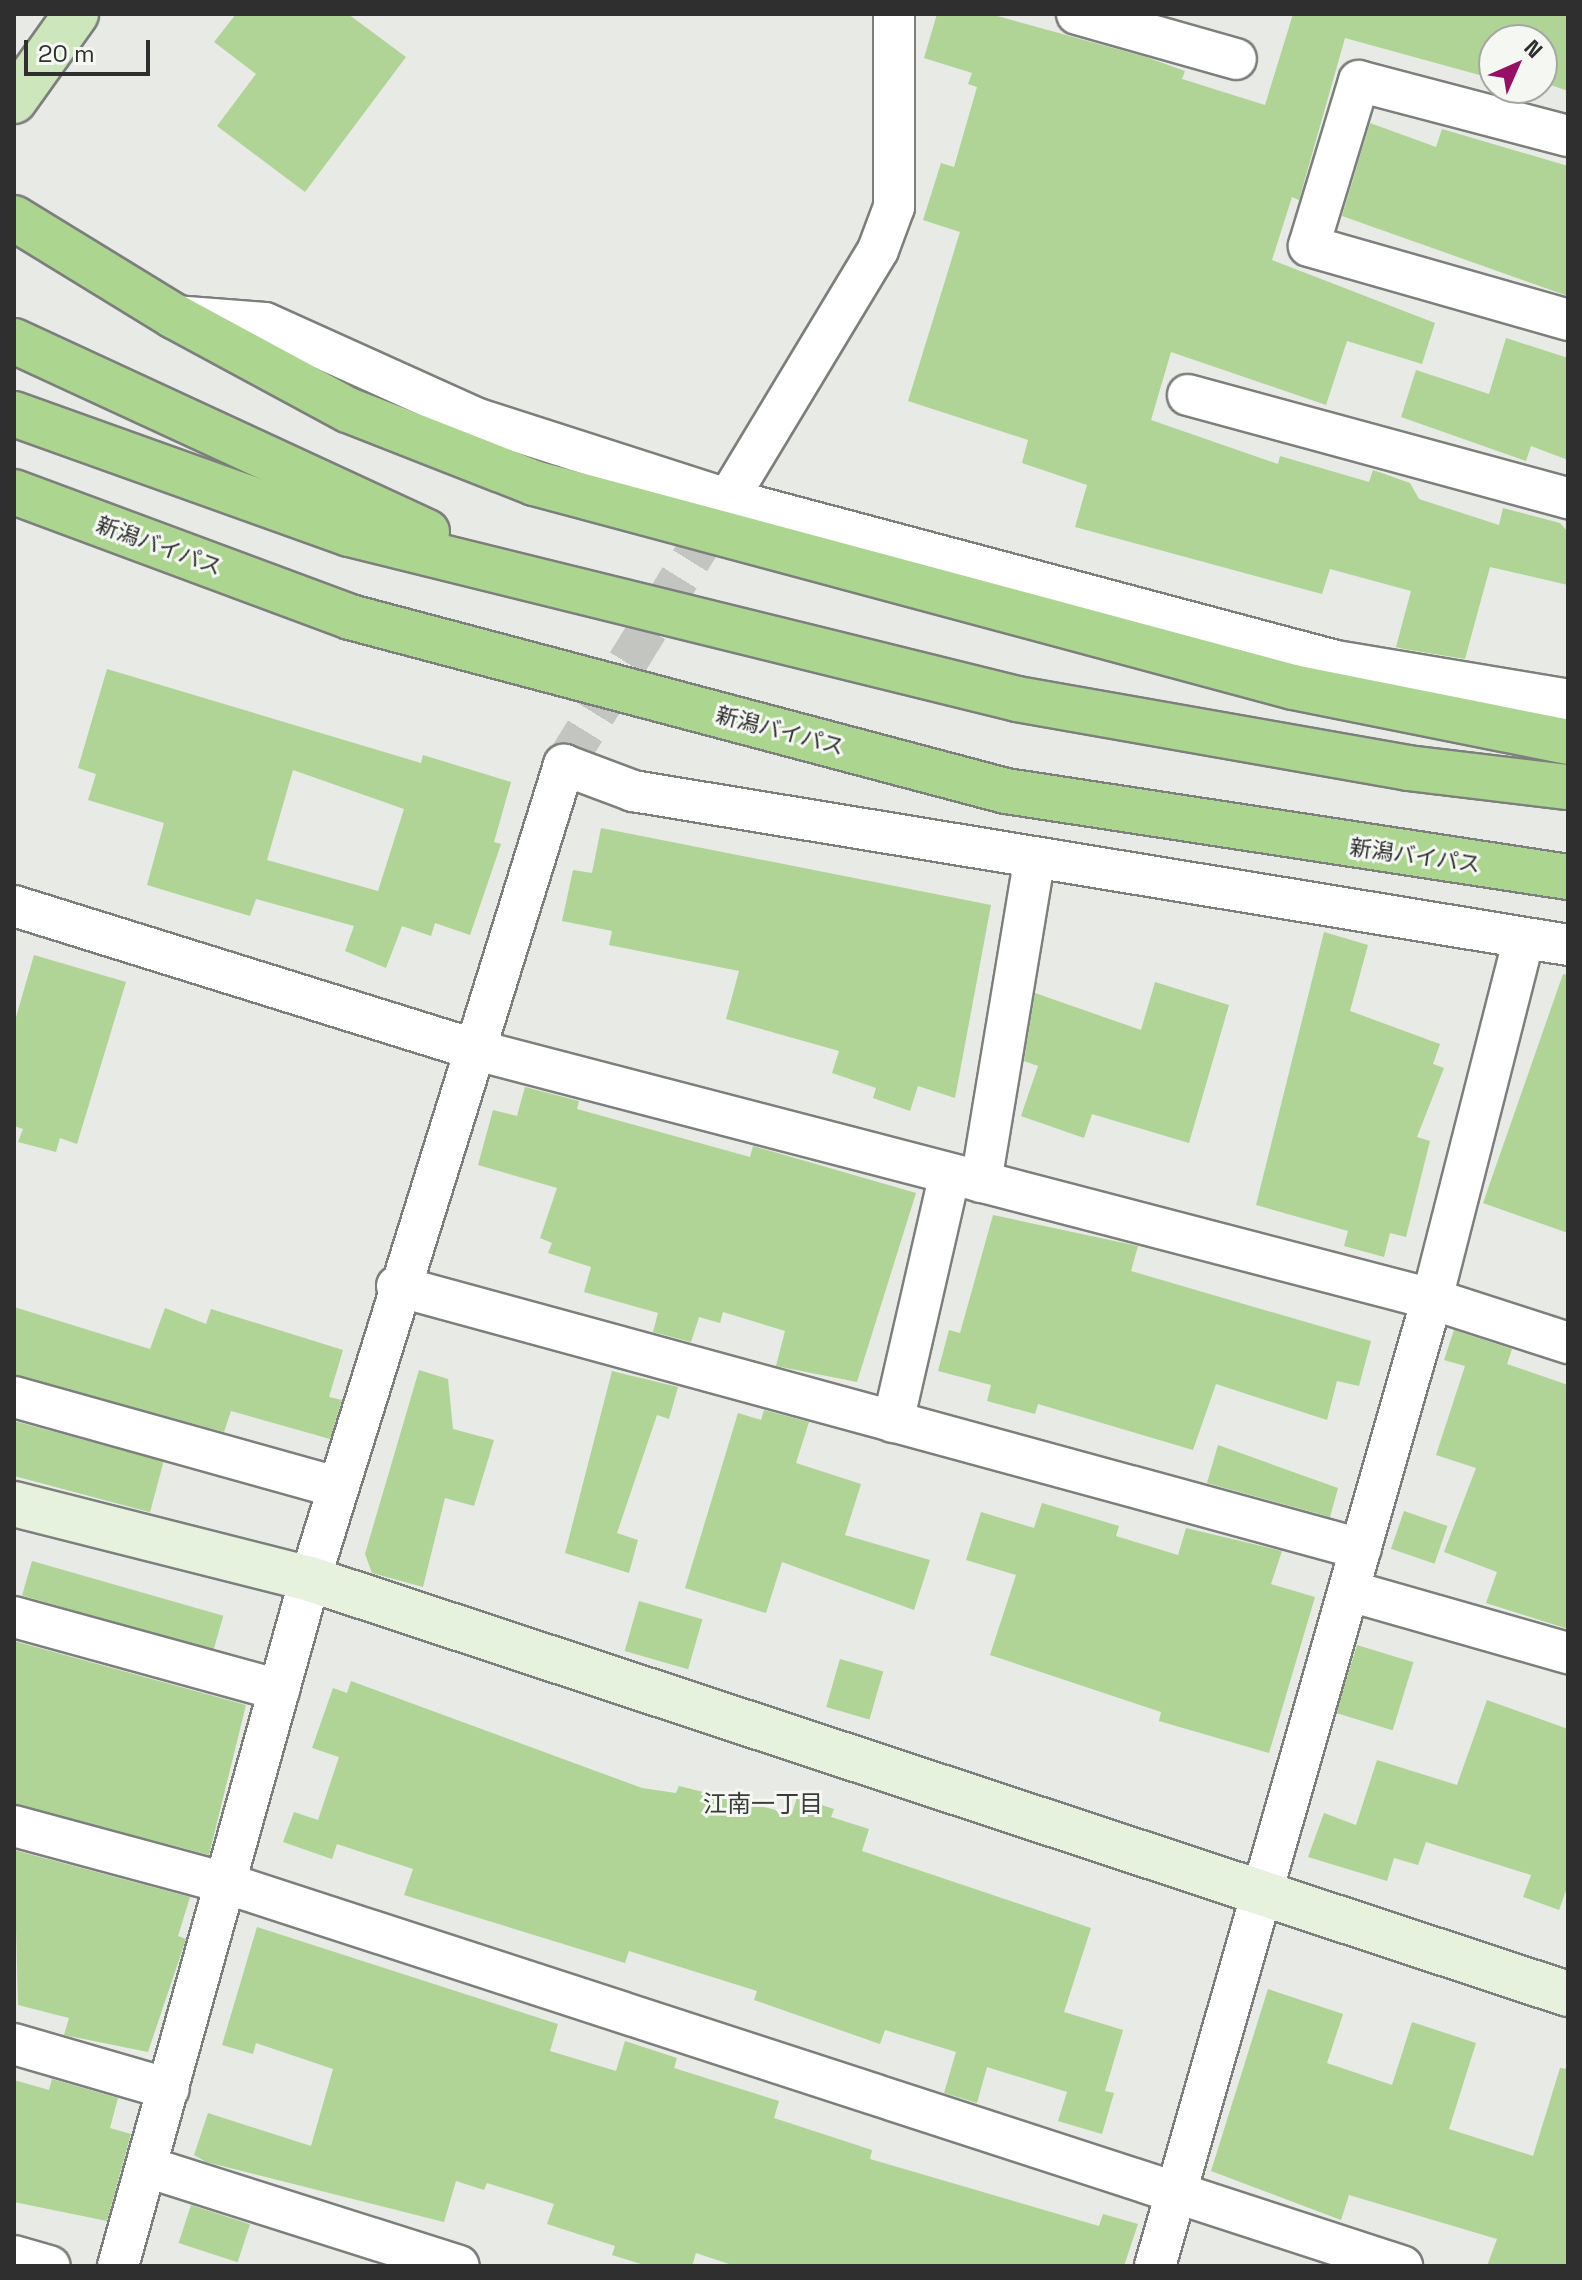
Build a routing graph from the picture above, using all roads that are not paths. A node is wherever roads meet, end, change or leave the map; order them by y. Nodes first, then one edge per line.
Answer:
1 (76, 14) edge
2 (894, 14) edge
3 (1077, 14) edge
4 (1236, 59) dead end
5 (14, 101) edge
6 (1568, 136) edge
7 (14, 218) edge
8 (174, 316) junction
9 (1568, 320) edge
10 (14, 341) edge
11 (1188, 395) dead end
12 (14, 414) edge
13 (14, 492) edge
14 (1568, 498) edge
15 (724, 505) junction
16 (513, 572) junction
17 (1568, 700) edge
18 (1568, 742) edge
19 (1568, 787) edge
20 (1034, 861) junction
21 (1568, 877) edge
22 (14, 906) edge
23 (1523, 943) junction
24 (1568, 945) edge
25 (476, 1050) junction
26 (966, 1178) junction
27 (397, 1286) junction
28 (1432, 1299) junction
29 (1568, 1343) edge
30 (14, 1397) edge
31 (893, 1422) junction
32 (337, 1487) junction
33 (14, 1504) edge
34 (1361, 1549) junction
35 (310, 1579) junction
36 (1350, 1591) junction
37 (14, 1617) edge
38 (1568, 1653) edge
39 (279, 1690) junction
40 (14, 1826) edge
41 (225, 1883) junction
42 (1262, 1899) junction
43 (1568, 1994) edge
44 (14, 2044) edge
45 (169, 2089) junction
46 (147, 2167) junction
47 (1176, 2192) junction
48 (14, 2256) edge
49 (50, 2266) edge
50 (118, 2266) edge
51 (459, 2266) edge
52 (1155, 2266) edge
53 (1402, 2266) edge

1 - 5 main road
2 - 15 street
3 - 4 street
6 - 9 street
7 - 8 highway
8 - 15 street
8 - 18 highway
10 - 16 highway
11 - 14 street
12 - 16 highway
13 - 21 highway, 新潟バイパス
15 - 17 street
16 - 19 highway
20 - 23 street
20 - 25 street
20 - 26 street
22 - 25 street
23 - 24 street
23 - 28 street
25 - 26 street
25 - 27 street
26 - 28 street
26 - 31 street
27 - 31 street
27 - 32 street
28 - 29 street
28 - 34 street
30 - 32 street
31 - 34 street
32 - 35 street
33 - 35 street
34 - 36 street
35 - 39 street
35 - 42 street
36 - 38 street
36 - 42 street
37 - 39 street
39 - 41 street
40 - 41 street
41 - 45 street
41 - 47 street
42 - 43 street
42 - 47 street
44 - 45 street
45 - 46 street
46 - 50 street
46 - 51 street
47 - 52 street
47 - 53 street
48 - 49 street

